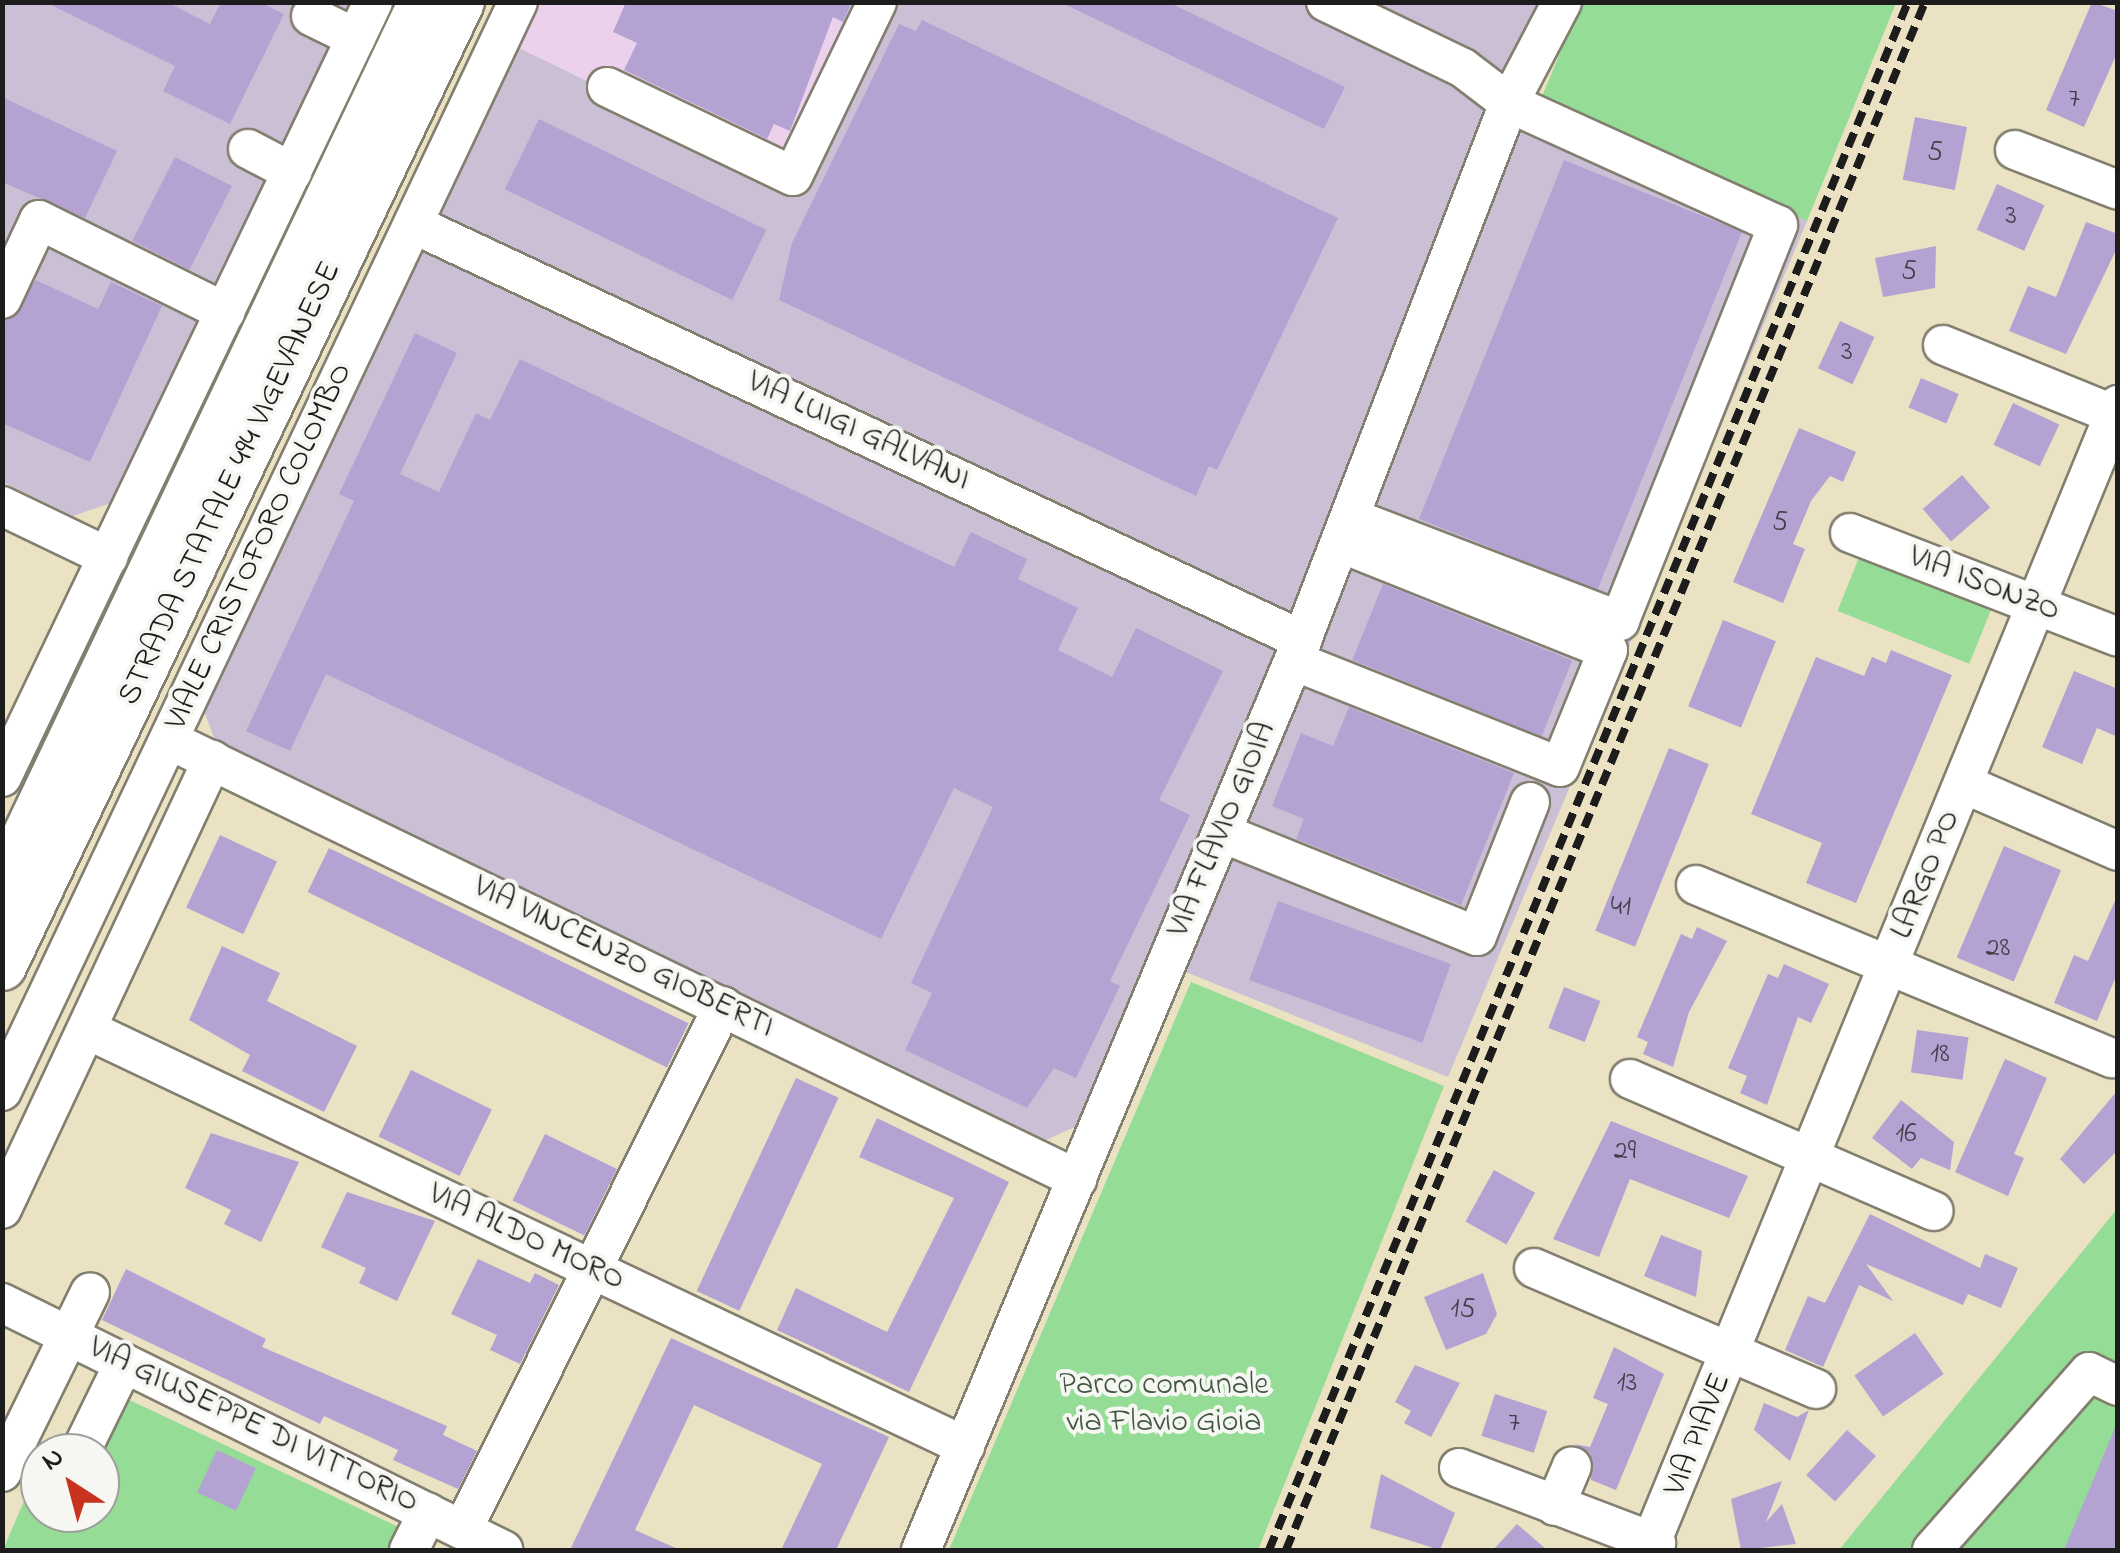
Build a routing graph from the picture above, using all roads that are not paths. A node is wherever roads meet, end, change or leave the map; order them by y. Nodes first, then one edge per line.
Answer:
1 (373, 2) edge
2 (423, 2) edge
3 (460, 2) edge
4 (518, 2) edge
5 (877, 2) edge
6 (1326, 2) edge
7 (1562, 2) edge
8 (312, 16) dead end
9 (356, 38) junction
10 (606, 87) dead end
11 (1509, 104) junction
12 (248, 149) dead end
13 (2015, 150) dead end
14 (292, 172) junction
15 (2118, 190) edge
16 (413, 224) junction
17 (2, 299) edge
18 (225, 312) junction
19 (1943, 345) dead end
20 (2116, 412) edge
21 (2, 506) edge
22 (1346, 531) junction
23 (1850, 533) dead end
24 (108, 557) junction
25 (2036, 605) junction
26 (2118, 637) edge
27 (1298, 651) junction
28 (169, 740) junction
29 (212, 760) junction
30 (2, 777) edge
31 (1964, 784) junction
32 (1530, 802) dead end
33 (1222, 833) junction
34 (2118, 851) edge
35 (1696, 885) dead end
36 (2, 888) edge
37 (2, 966) edge
38 (1890, 966) junction
39 (723, 1006) junction
40 (88, 1030) junction
41 (2112, 1058) dead end
42 (1630, 1079) dead end
43 (2, 1091) edge
44 (1812, 1157) junction
45 (1077, 1179) junction
46 (2, 1209) edge
47 (1933, 1211) dead end
48 (586, 1267) junction
49 (1534, 1268) dead end
50 (90, 1292) dead end
51 (11, 1320) edge
52 (69, 1336) junction
53 (1732, 1354) junction
54 (124, 1363) junction
55 (2118, 1386) edge
56 (1816, 1389) dead end
57 (90, 1433) edge
58 (965, 1446) junction
59 (1572, 1466) dead end
60 (1459, 1468) dead end
61 (2, 1472) edge
62 (1556, 1506) junction
63 (428, 1512) junction
64 (463, 1529) junction
65 (1655, 1548) edge
66 (409, 1550) edge
67 (503, 1550) edge
68 (922, 1550) edge
69 (1932, 1550) edge

1 - 9 street
2 - 36 main road, STRADA STATALE 494 VIGEVANESE
3 - 37 main road, STRADA STATALE 494 VIGEVANESE
4 - 16 street, VIALE CRISTOFORO COLOMBO
5 - 10 street
6 - 11 street
7 - 11 street, VIA FLAVIO GIOIA
8 - 9 street
9 - 14 street
11 - 22 street, VIA FLAVIO GIOIA
11 - 22 street
12 - 14 street
13 - 15 street
14 - 18 street
16 - 27 street, VIA LUIGI GALVANI
16 - 28 street, VIALE CRISTOFORO COLOMBO
17 - 18 street
18 - 24 street
19 - 20 street
20 - 25 street, LARGO PO
21 - 24 street
22 - 27 street, VIA FLAVIO GIOIA
22 - 27 street, VIA LUIGI GALVANI
23 - 25 street, VIA ISONZO
24 - 30 street
25 - 26 street, VIA ISONZO
25 - 31 street, LARGO PO
27 - 33 street, VIA FLAVIO GIOIA
28 - 29 street, VIA VINCENZO GIOBERTI
28 - 43 street, VIALE CRISTOFORO COLOMBO
29 - 39 street, VIA VINCENZO GIOBERTI
29 - 40 street
31 - 34 street, LARGO PO
31 - 38 street, LARGO PO
32 - 33 street
33 - 45 street, VIA FLAVIO GIOIA
35 - 38 street
38 - 41 street
38 - 44 street, VIA PIAVE
39 - 45 street, VIA VINCENZO GIOBERTI
39 - 48 street
40 - 46 street
40 - 48 street, VIA ALDO MORO
42 - 44 street
44 - 47 street
44 - 53 street, VIA PIAVE
45 - 58 street, VIA FLAVIO GIOIA
48 - 58 street, VIA ALDO MORO
48 - 64 street
49 - 53 street, VIA PIAVE
50 - 52 street
51 - 52 street, VIA GIUSEPPE DI VITTORIO
52 - 54 street, VIA GIUSEPPE DI VITTORIO
52 - 61 street
53 - 56 street, VIA PIAVE
53 - 65 street, VIA PIAVE
54 - 57 street
54 - 63 street, VIA GIUSEPPE DI VITTORIO
55 - 69 street
58 - 68 street, VIA FLAVIO GIOIA
59 - 62 street
60 - 62 street, VIA PIAVE
62 - 65 street, VIA PIAVE
63 - 64 street, VIA GIUSEPPE DI VITTORIO
63 - 66 street
64 - 67 street, VIA GIUSEPPE DI VITTORIO

